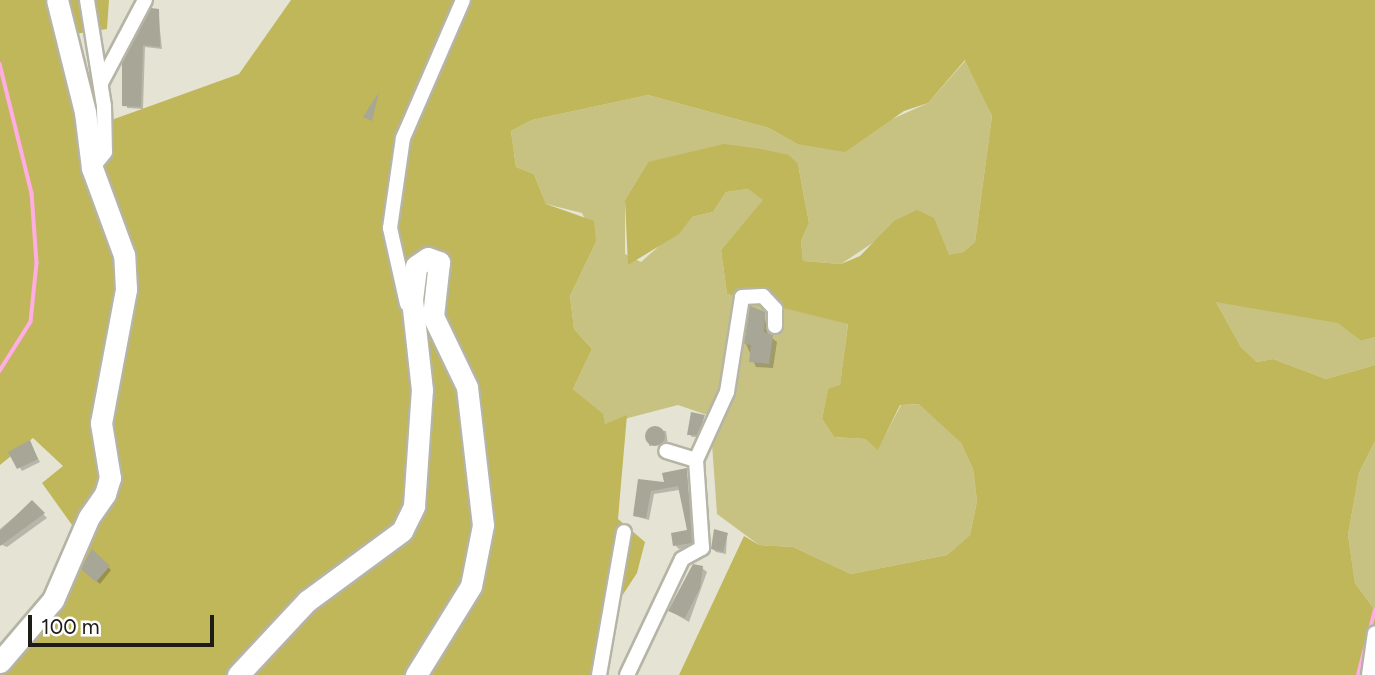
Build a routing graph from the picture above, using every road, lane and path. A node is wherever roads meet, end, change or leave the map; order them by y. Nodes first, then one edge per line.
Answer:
1 (57, 0) edge
2 (87, 0) edge
3 (145, 0) edge
4 (463, 0) edge
5 (101, 85) junction
6 (92, 168) junction
7 (414, 316) junction
8 (775, 326) dead end
9 (666, 451) dead end
10 (696, 460) junction
11 (624, 532) dead end
12 (1375, 633) edge
13 (0, 662) edge
14 (238, 675) edge
15 (416, 675) edge
16 (600, 675) edge
17 (627, 675) edge
18 (1369, 675) edge

1 - 6 main road
2 - 5 street
3 - 5 street
4 - 7 street
5 - 6 street
6 - 13 main road
7 - 14 main road
7 - 15 main road
8 - 10 street
9 - 10 street
10 - 17 street
11 - 16 street
12 - 18 street

